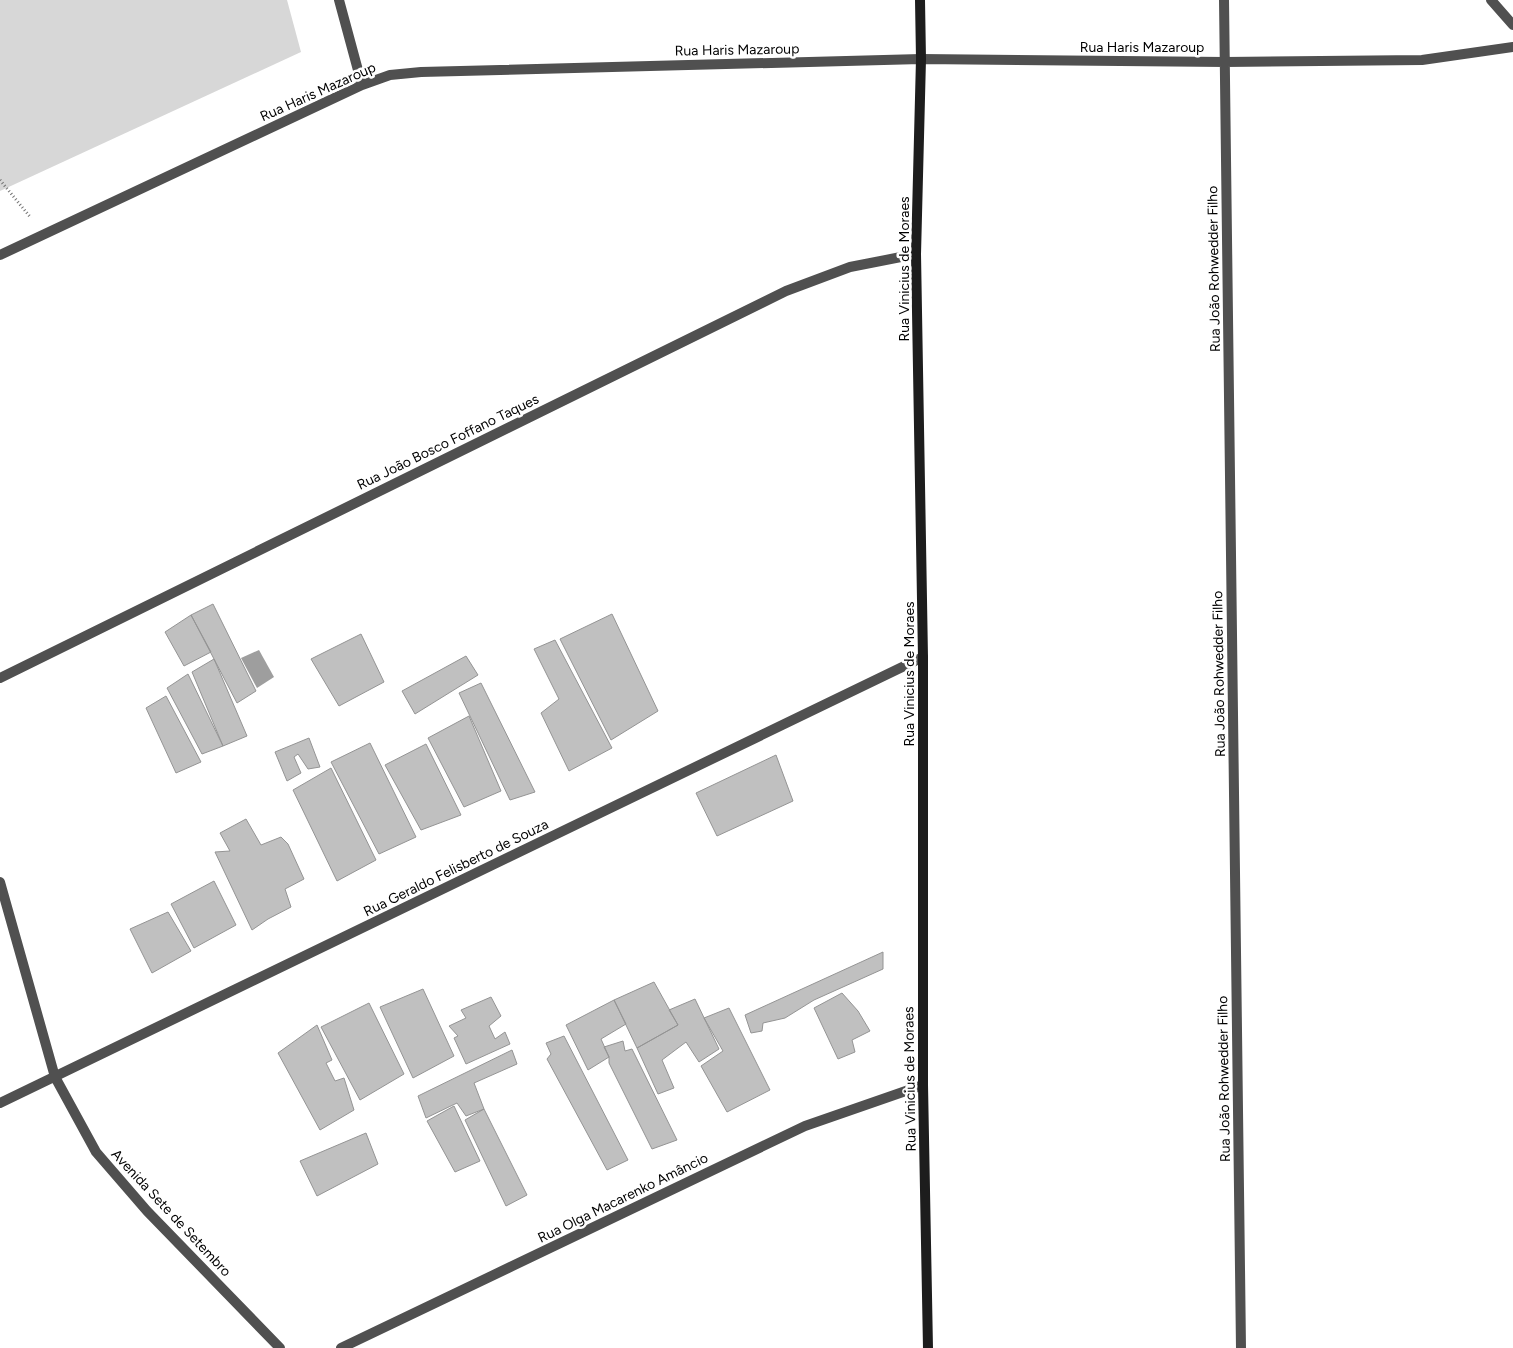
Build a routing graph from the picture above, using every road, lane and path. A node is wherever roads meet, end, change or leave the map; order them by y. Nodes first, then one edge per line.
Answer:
1 (339, 0) edge
2 (920, 0) edge
3 (1224, 0) edge
4 (1490, 0) edge
5 (1513, 25) edge
6 (1513, 47) edge
7 (921, 59) junction
8 (1225, 62) junction
9 (362, 85) junction
10 (0, 180) edge
11 (44, 234) junction
12 (916, 254) junction
13 (0, 255) edge
14 (923, 657) junction
15 (0, 678) edge
16 (0, 882) edge
17 (55, 1077) junction
18 (923, 1085) junction
19 (0, 1103) edge
20 (280, 1348) edge
21 (340, 1348) edge
22 (928, 1348) edge
23 (1241, 1348) edge

1 - 9 street
2 - 7 street, Rua Vinicius de Moraes
3 - 8 street, Rua João Rohwedder Filho
4 - 5 street
6 - 8 street, Rua Haris Mazaroup
7 - 8 street, Rua Haris Mazaroup
7 - 9 street, Rua Haris Mazaroup
7 - 12 street, Rua Vinicius de Moraes
8 - 23 street, Rua João Rohwedder Filho
9 - 11 street, Rua Haris Mazaroup
10 - 11 path
11 - 13 street, Rua Haris Mazaroup
12 - 14 street, Rua Vinicius de Moraes
12 - 15 street, Rua João Bosco Foffano Taques
14 - 17 street, Rua Geraldo Felisberto de Souza
14 - 18 street, Rua Vinicius de Moraes
16 - 17 street, Avenida Sete de Setembro
17 - 19 street, Rua Geraldo Felisberto de Souza
17 - 20 street, Avenida Sete de Setembro
18 - 21 street, Rua Olga Macarenko Amâncio
18 - 22 street, Rua Vinicius de Moraes

